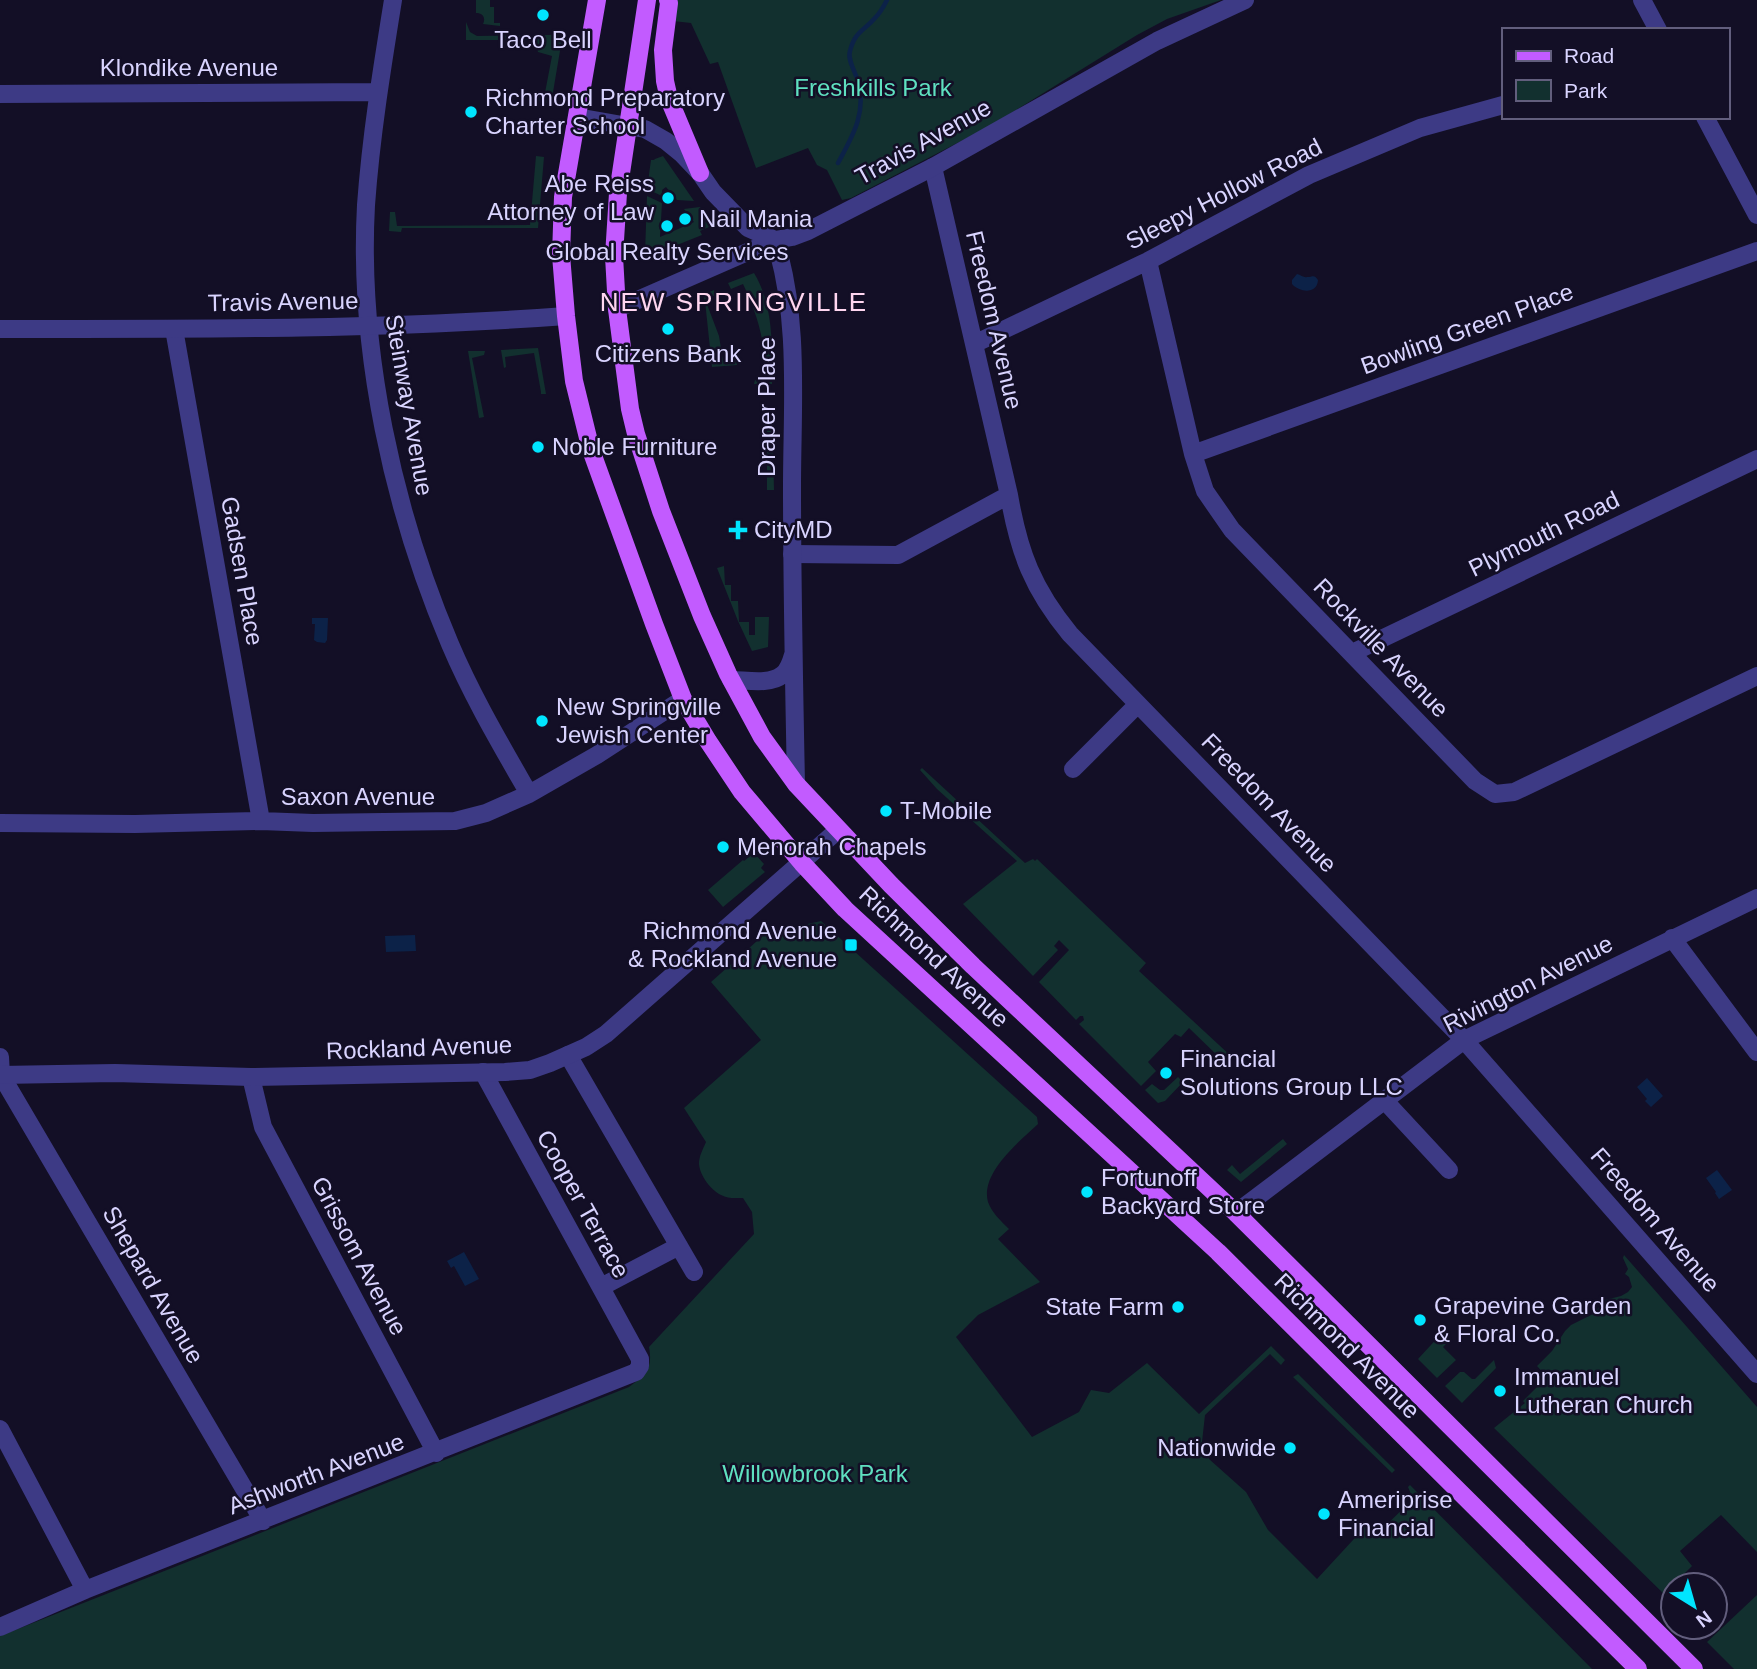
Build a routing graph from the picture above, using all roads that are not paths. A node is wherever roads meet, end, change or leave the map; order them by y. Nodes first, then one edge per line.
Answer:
1 (393, 0) edge
2 (597, 0) edge
3 (647, 0) edge
4 (668, 0) edge
5 (1245, 0) edge
6 (1642, 0) edge
7 (1657, 28) edge
8 (378, 92) junction
9 (0, 93) edge
10 (1502, 105) edge
11 (577, 117) junction
12 (1706, 119) edge
13 (629, 125) junction
14 (933, 167) junction
15 (700, 173) junction
16 (1757, 215) edge
17 (775, 240) junction
18 (1757, 251) edge
19 (1148, 261) junction
20 (617, 309) junction
21 (566, 316) junction
22 (368, 325) junction
23 (174, 329) junction
24 (0, 330) edge
25 (974, 344) junction
26 (1194, 454) junction
27 (1757, 459) edge
28 (1009, 495) junction
29 (792, 554) junction
30 (794, 652) junction
31 (1352, 653) junction
32 (1757, 676) edge
33 (731, 680) junction
34 (684, 699) junction
35 (1138, 704) junction
36 (1073, 768) dead end
37 (796, 784) junction
38 (529, 794) junction
39 (261, 821) junction
40 (0, 823) edge
41 (838, 830) junction
42 (802, 863) junction
43 (1757, 898) edge
44 (1672, 938) junction
45 (1464, 1040) junction
46 (1757, 1052) edge
47 (568, 1055) junction
48 (0, 1057) edge
49 (483, 1072) junction
50 (0, 1075) edge
51 (251, 1077) junction
52 (1385, 1101) junction
53 (1450, 1170) dead end
54 (1236, 1213) junction
55 (679, 1246) junction
56 (694, 1272) dead end
57 (601, 1287) junction
58 (640, 1359) joint
59 (1757, 1374) edge
60 (0, 1429) edge
61 (436, 1453) junction
62 (263, 1521) junction
63 (85, 1590) junction
64 (0, 1627) edge
65 (1638, 1669) edge
66 (1694, 1669) edge

1 - 8 street, Steinway Avenue
2 - 11 main road, Richmond Avenue
3 - 13 main road, Richmond Avenue
4 - 15 main road
5 - 14 street, Travis Avenue
6 - 7 street
8 - 9 street, Klondike Avenue
8 - 22 street, Steinway Avenue
10 - 19 street, Sleepy Hollow Road
11 - 13 street
11 - 21 main road, Richmond Avenue
12 - 16 street
13 - 15 street
13 - 20 main road, Richmond Avenue
14 - 17 street, Travis Avenue
14 - 25 street, Freedom Avenue
15 - 17 street
17 - 20 street, Travis Avenue
17 - 29 street, Draper Place
18 - 26 street, Bowling Green Place
19 - 25 street, Sleepy Hollow Road
19 - 26 street, Rockville Avenue
20 - 33 main road, Richmond Avenue
21 - 22 street, Travis Avenue
21 - 34 main road, Richmond Avenue
22 - 23 street, Travis Avenue
22 - 38 street, Steinway Avenue
23 - 24 street, Travis Avenue
23 - 39 street, Gadsen Place
25 - 28 street, Freedom Avenue
26 - 31 street, Rockville Avenue
27 - 31 street, Plymouth Road
28 - 29 street
28 - 35 street, Freedom Avenue
29 - 30 street, Draper Place
30 - 33 street
30 - 37 street, Draper Place
31 - 32 street, Rockville Avenue
33 - 37 main road, Richmond Avenue
34 - 38 street, Saxon Avenue
34 - 42 main road, Richmond Avenue
35 - 36 street
35 - 45 street, Freedom Avenue
37 - 41 main road, Richmond Avenue
38 - 39 street, Saxon Avenue
39 - 40 street, Saxon Avenue
41 - 42 street, Rockland Avenue
41 - 54 main road, Richmond Avenue
42 - 47 street, Rockland Avenue
42 - 65 main road, Richmond Avenue
43 - 44 street, Rivington Avenue
44 - 45 street, Rivington Avenue
44 - 46 street
45 - 52 street, Rivington Avenue
45 - 59 street, Freedom Avenue
47 - 49 street, Rockland Avenue
47 - 55 street
48 - 50 street
49 - 51 street, Rockland Avenue
49 - 57 street, Cooper Terrace
50 - 51 street, Rockland Avenue
50 - 62 street, Shepard Avenue
51 - 61 street, Grissom Avenue
52 - 53 street
52 - 54 street, Rivington Avenue
54 - 66 main road, Richmond Avenue
55 - 56 street
55 - 57 street
57 - 58 street, Cooper Terrace
58 - 61 street, Ashworth Avenue
60 - 63 street
61 - 62 street, Ashworth Avenue
62 - 63 street, Ashworth Avenue
63 - 64 street, Ashworth Avenue

